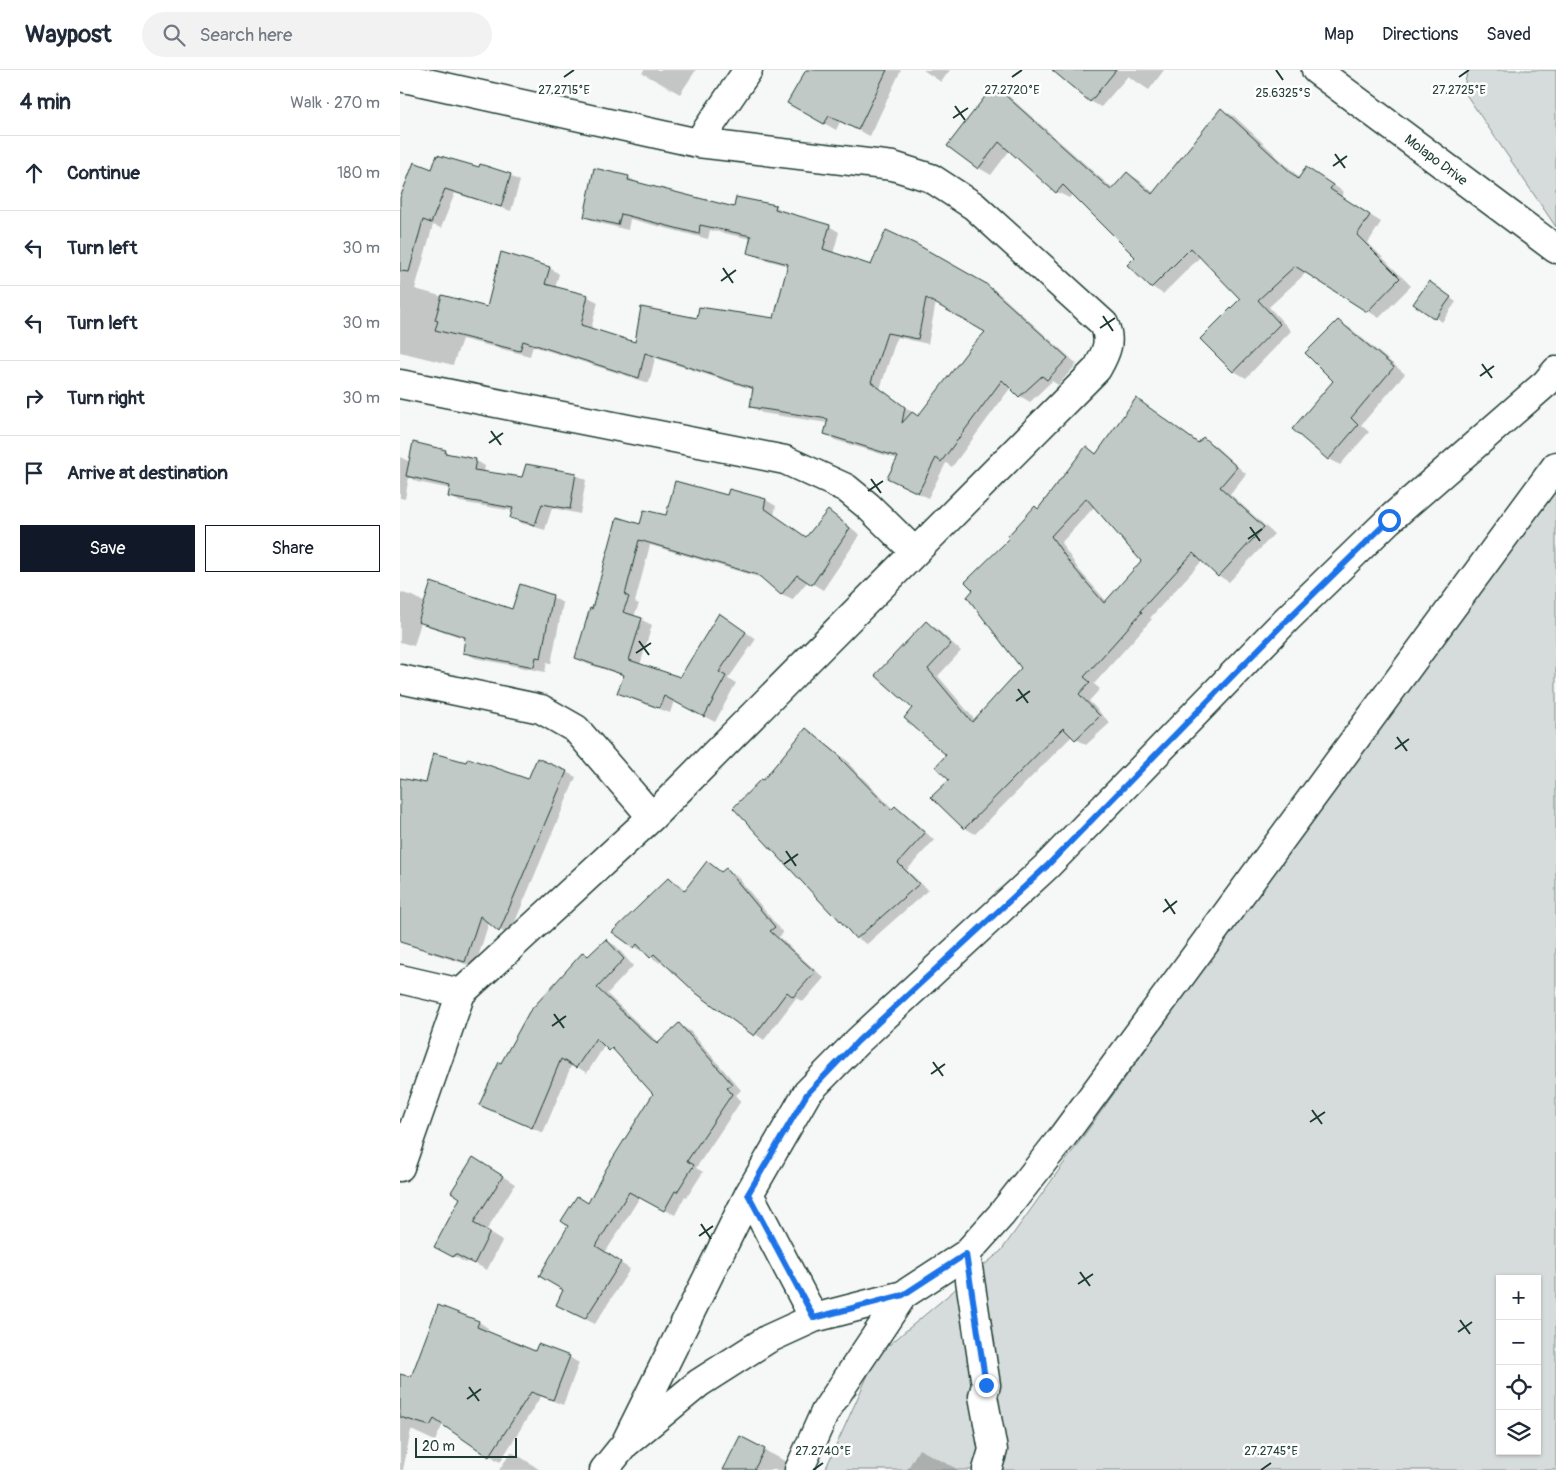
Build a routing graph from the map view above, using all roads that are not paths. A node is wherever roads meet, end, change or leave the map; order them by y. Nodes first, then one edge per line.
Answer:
1 (748, 70) edge
2 (1316, 70) edge
3 (400, 77) edge
4 (698, 143) junction
5 (1556, 249) edge
6 (1556, 371) edge
7 (400, 384) edge
8 (1556, 466) edge
9 (914, 551) junction
10 (400, 679) edge
11 (652, 817) junction
12 (400, 979) edge
13 (461, 994) junction
14 (400, 1167) edge
15 (748, 1194) junction
16 (966, 1254) junction
17 (903, 1295) junction
18 (814, 1318) junction
19 (625, 1444) junction
20 (604, 1470) edge
21 (799, 1470) edge
22 (987, 1470) edge

1 - 4 street
2 - 5 street, Molapo Drive
3 - 4 street
4 - 9 street
6 - 15 street
7 - 9 street
8 - 16 street
9 - 11 street
10 - 11 street
11 - 13 street
12 - 13 street
13 - 14 street
15 - 18 street
15 - 19 street
16 - 17 street
16 - 22 street
17 - 18 street
17 - 21 street
18 - 19 street
19 - 20 street

